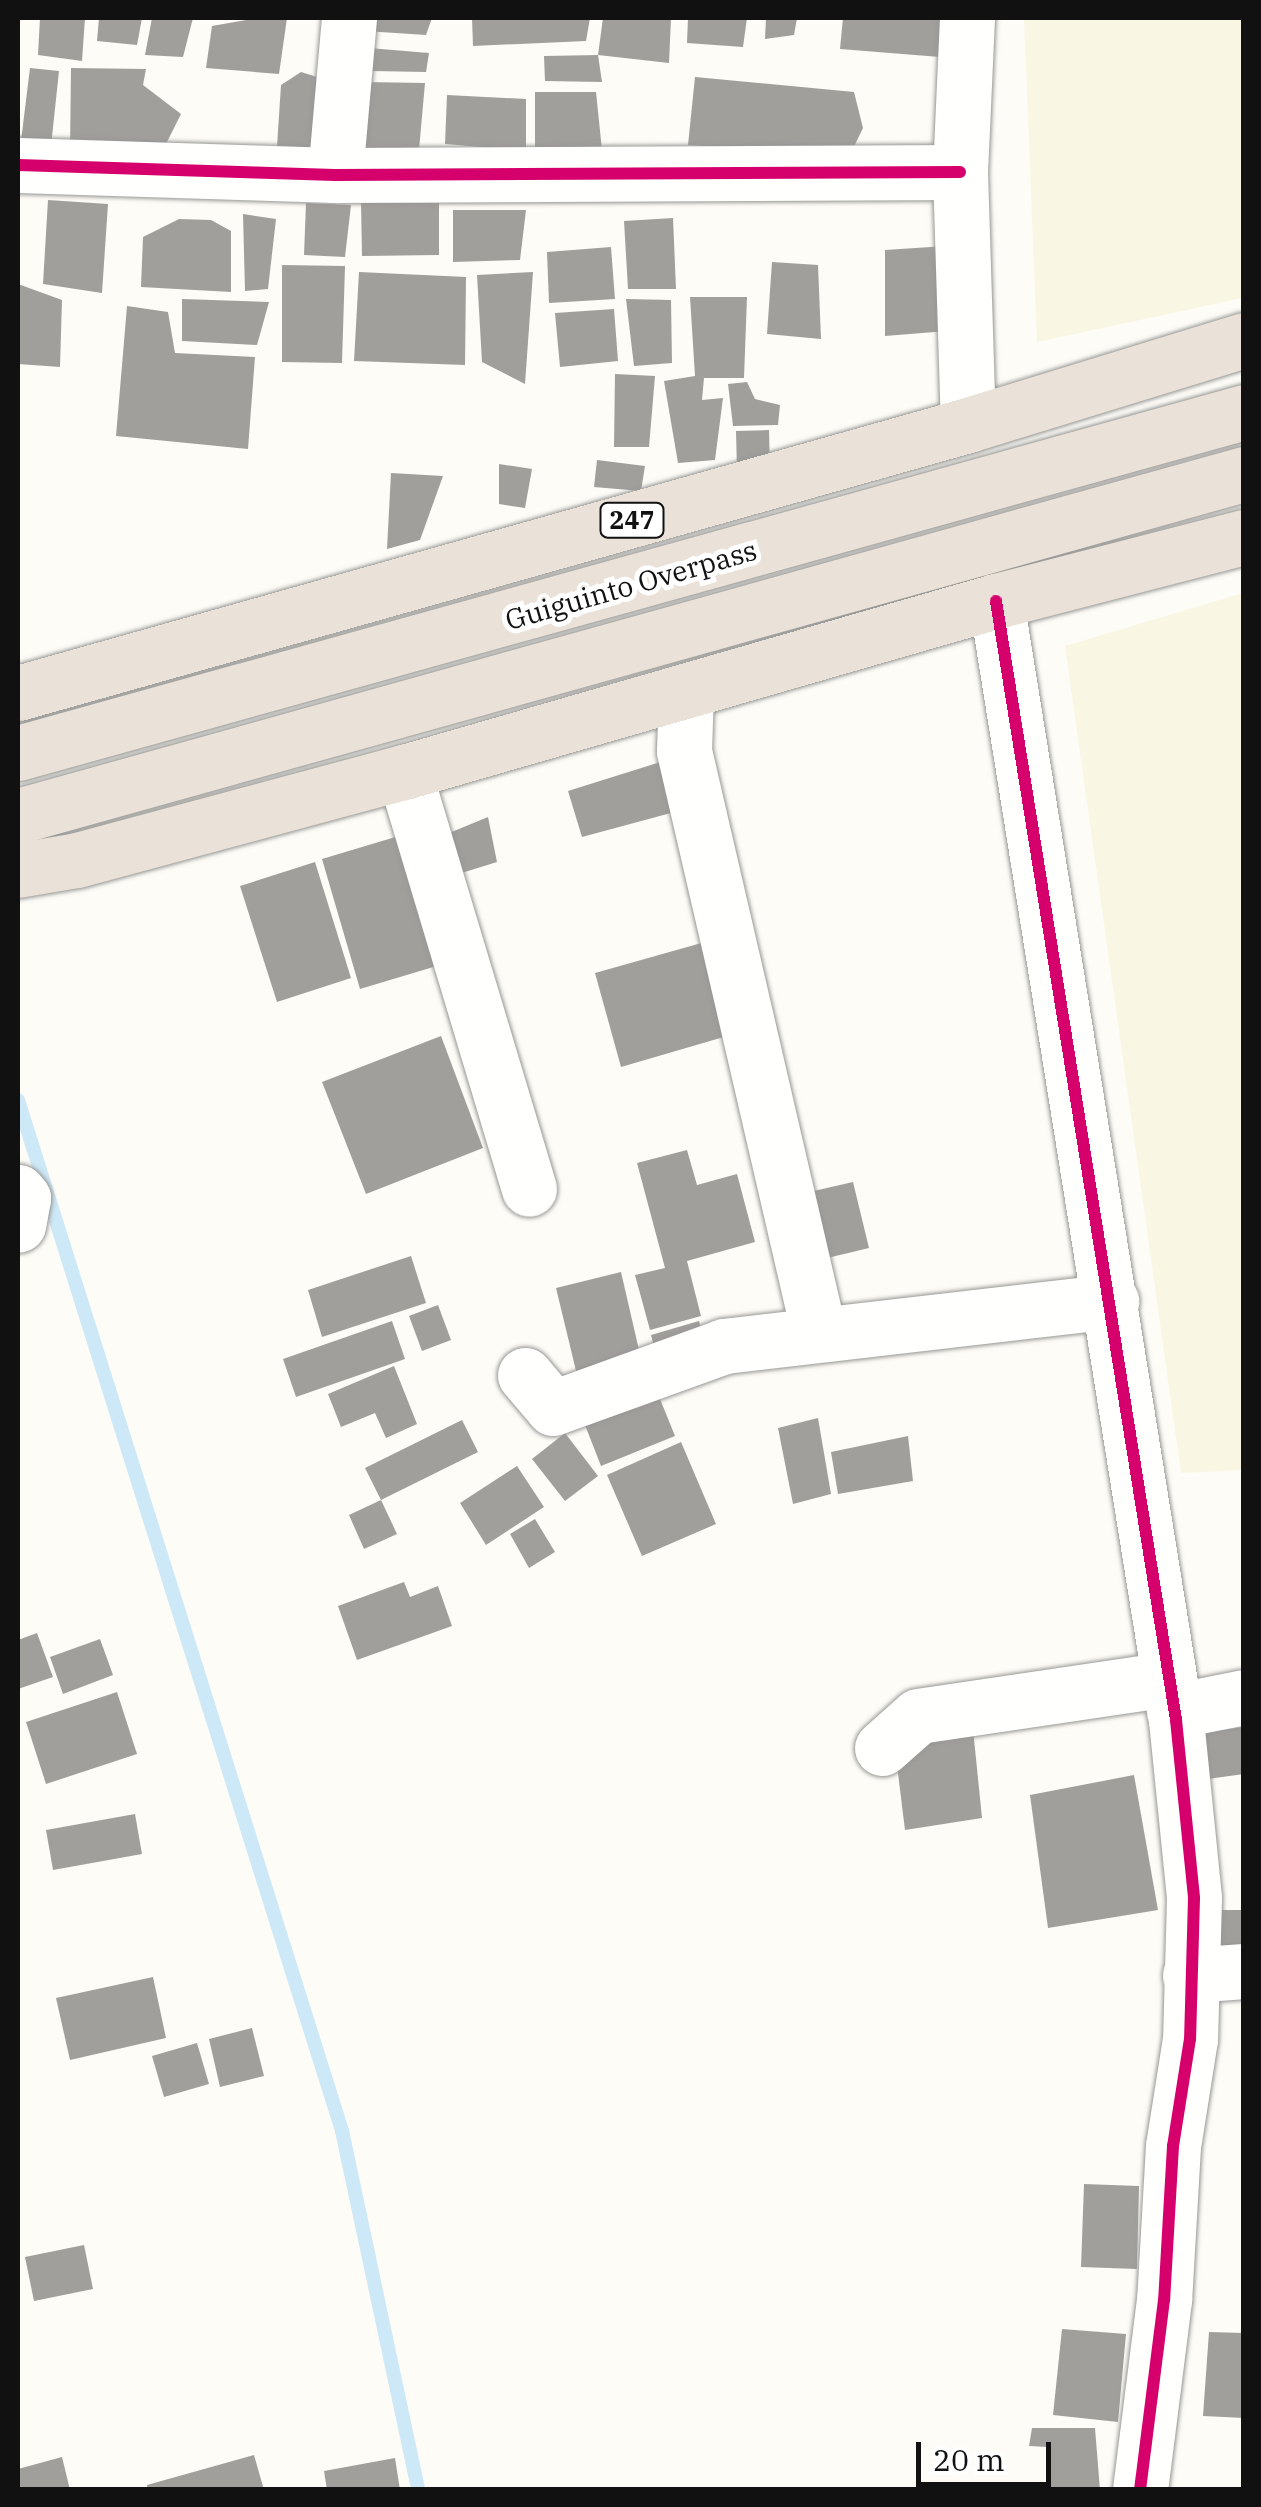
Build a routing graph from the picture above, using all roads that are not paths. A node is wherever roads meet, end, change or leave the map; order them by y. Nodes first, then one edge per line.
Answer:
1 (349, 18) edge
2 (966, 18) edge
3 (18, 165) edge
4 (960, 172) junction
5 (335, 175) junction
6 (1244, 340) edge
7 (1244, 412) edge
8 (968, 426) junction
9 (1244, 474) edge
10 (1244, 538) edge
11 (996, 601) junction
12 (686, 691) junction
13 (18, 693) edge
14 (18, 754) edge
15 (404, 772) junction
16 (18, 816) edge
17 (18, 870) edge
18 (529, 1190) dead end
19 (18, 1192) edge
20 (18, 1225) edge
21 (1111, 1302) junction
22 (819, 1334) junction
23 (525, 1375) dead end
24 (1171, 1695) junction
25 (1244, 1696) edge
26 (882, 1748) dead end
27 (1244, 1971) edge
28 (1190, 1974) junction
29 (1140, 2490) edge

1 - 5 street
2 - 4 street
3 - 5 street
4 - 5 street
4 - 8 street
6 - 8 highway, 247
7 - 14 highway, Guiguinto Overpass
8 - 13 highway, 247
9 - 16 highway, Guiguinto Overpass
10 - 11 highway
11 - 12 highway
11 - 21 street
12 - 15 highway
12 - 22 street
15 - 17 highway
15 - 18 street
19 - 20 street
21 - 22 street
21 - 24 street
22 - 23 street
24 - 25 street
24 - 26 street
24 - 28 street
27 - 28 street
28 - 29 street

